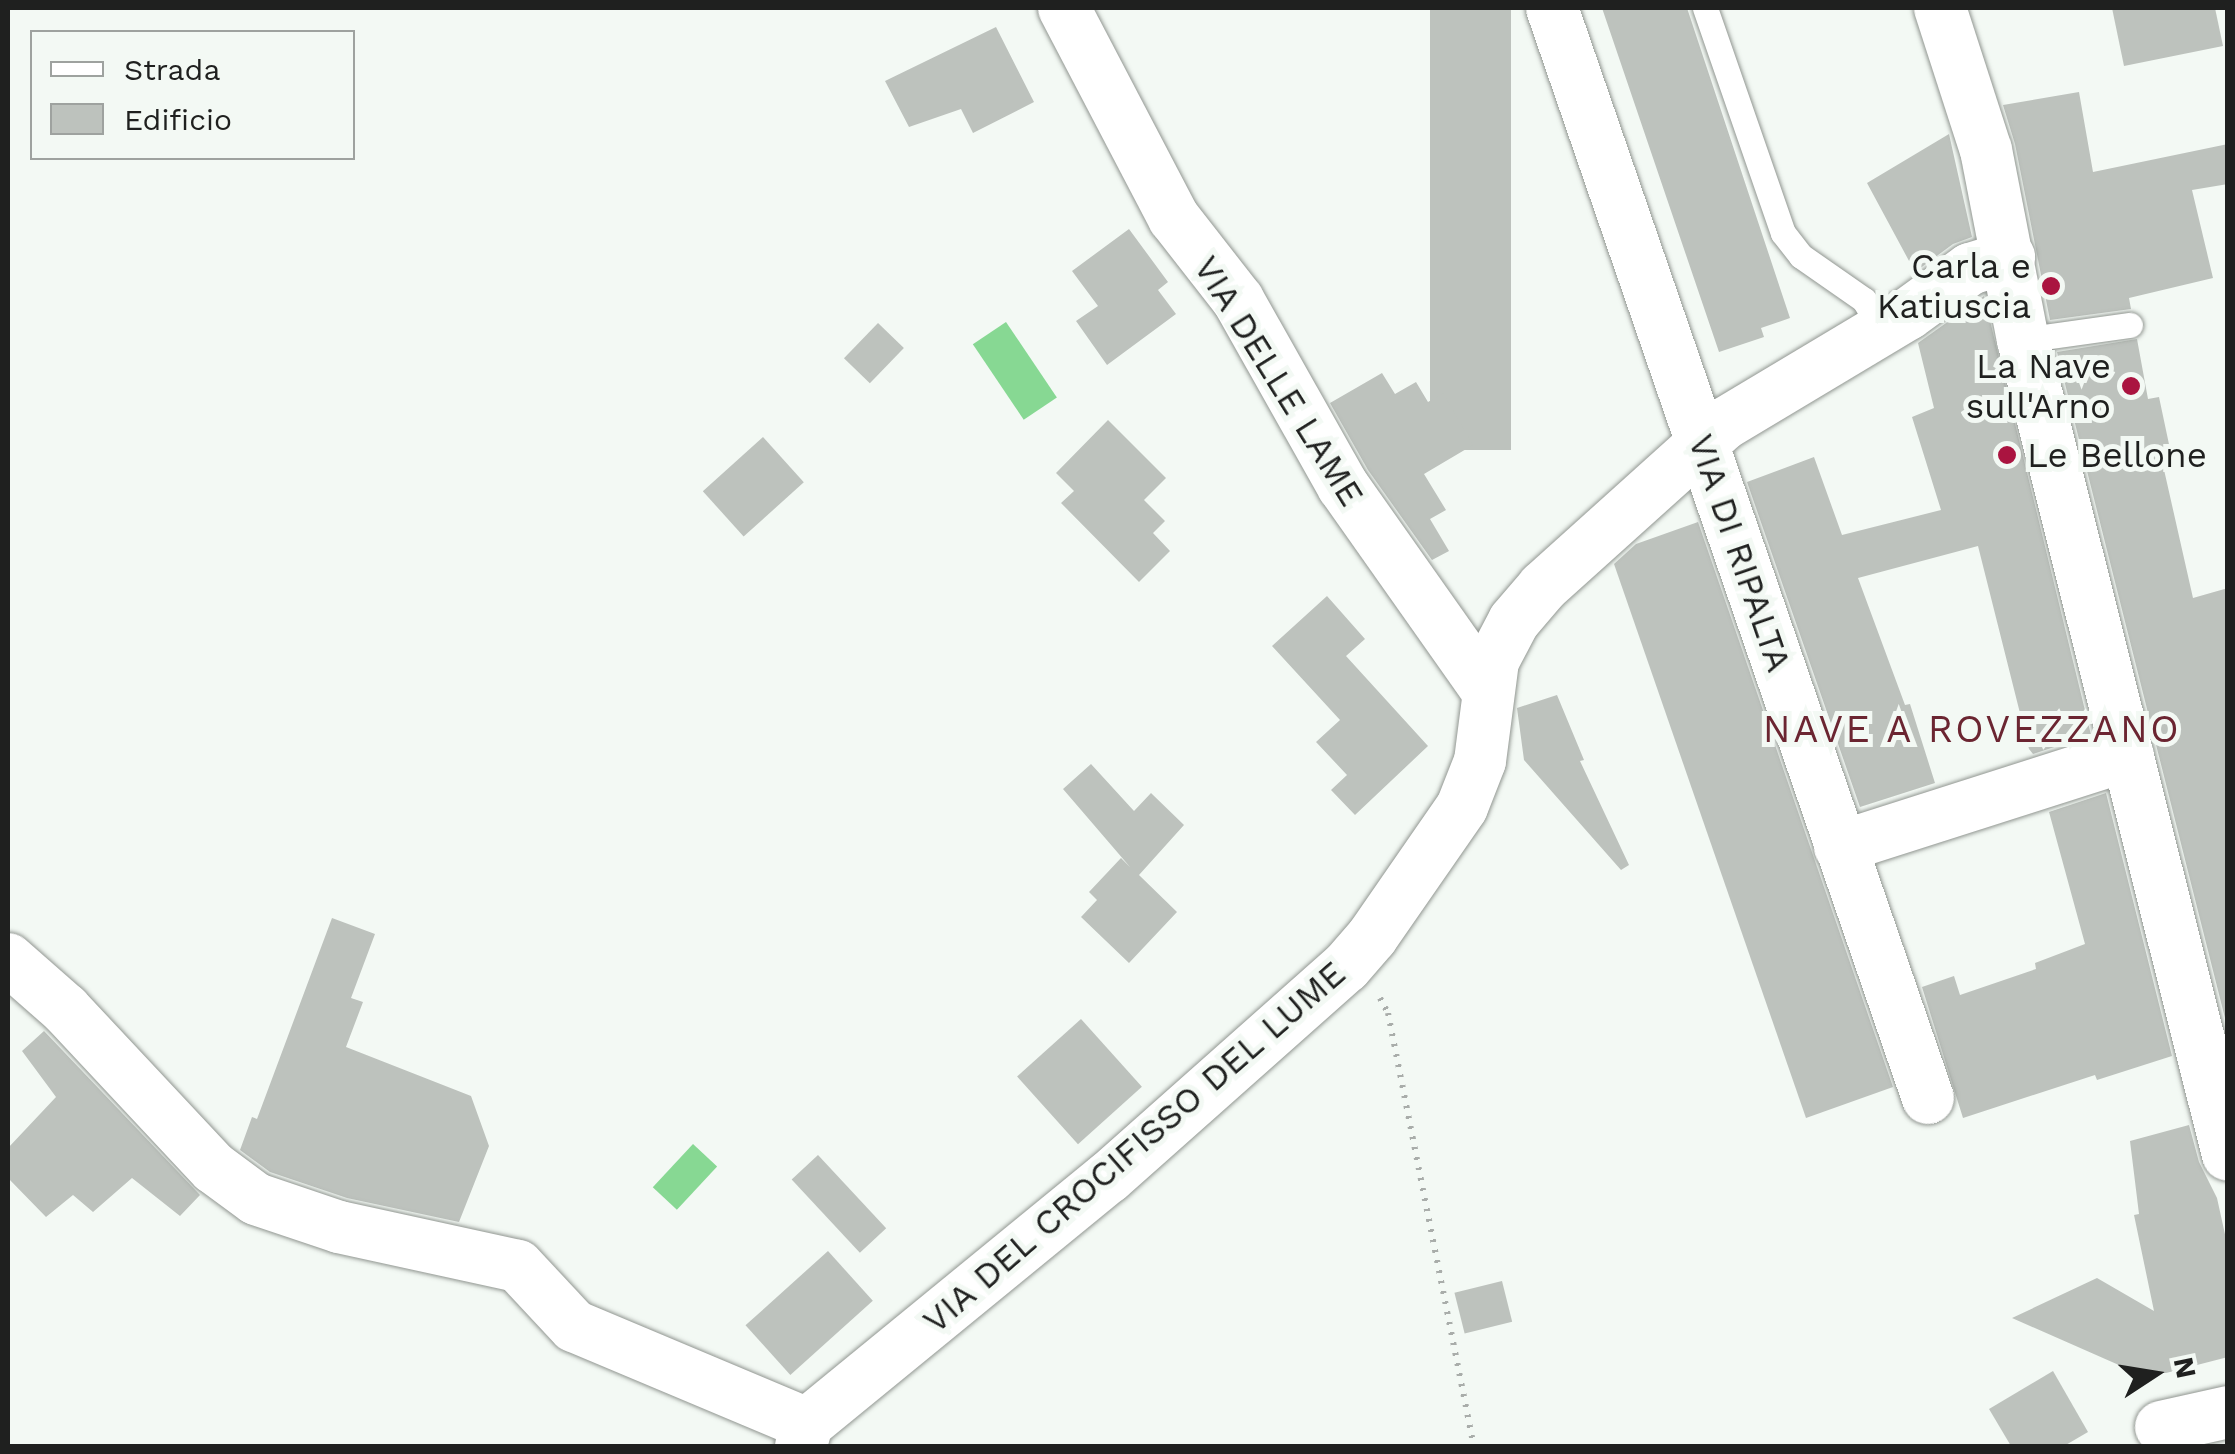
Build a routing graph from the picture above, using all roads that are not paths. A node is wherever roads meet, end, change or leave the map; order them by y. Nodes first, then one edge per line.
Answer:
1 (1064, 8) edge
2 (1552, 8) edge
3 (1705, 8) edge
4 (1940, 8) edge
5 (2009, 257) junction
6 (2130, 325) dead end
7 (1882, 330) junction
8 (2023, 340) junction
9 (1702, 444) junction
10 (1486, 689) junction
11 (2128, 755) junction
12 (1840, 847) junction
13 (8, 960) edge
14 (1928, 1098) dead end
15 (2228, 1156) edge
16 (2228, 1412) edge
17 (2162, 1426) dead end
18 (804, 1435) edge

1 - 10 street, VIA DELLE LAME
2 - 9 street, VIA DI RIPALTA
3 - 7 lane
4 - 5 street
5 - 7 street, VIA DEL CROCIFISSO DEL LUME
5 - 8 street
6 - 8 lane
7 - 9 street, VIA DEL CROCIFISSO DEL LUME
8 - 11 street
9 - 10 street, VIA DEL CROCIFISSO DEL LUME
9 - 12 street, VIA DI RIPALTA
10 - 18 street, VIA DEL CROCIFISSO DEL LUME
11 - 12 street
11 - 15 street
12 - 14 street, VIA DI RIPALTA
13 - 18 street
16 - 17 street

